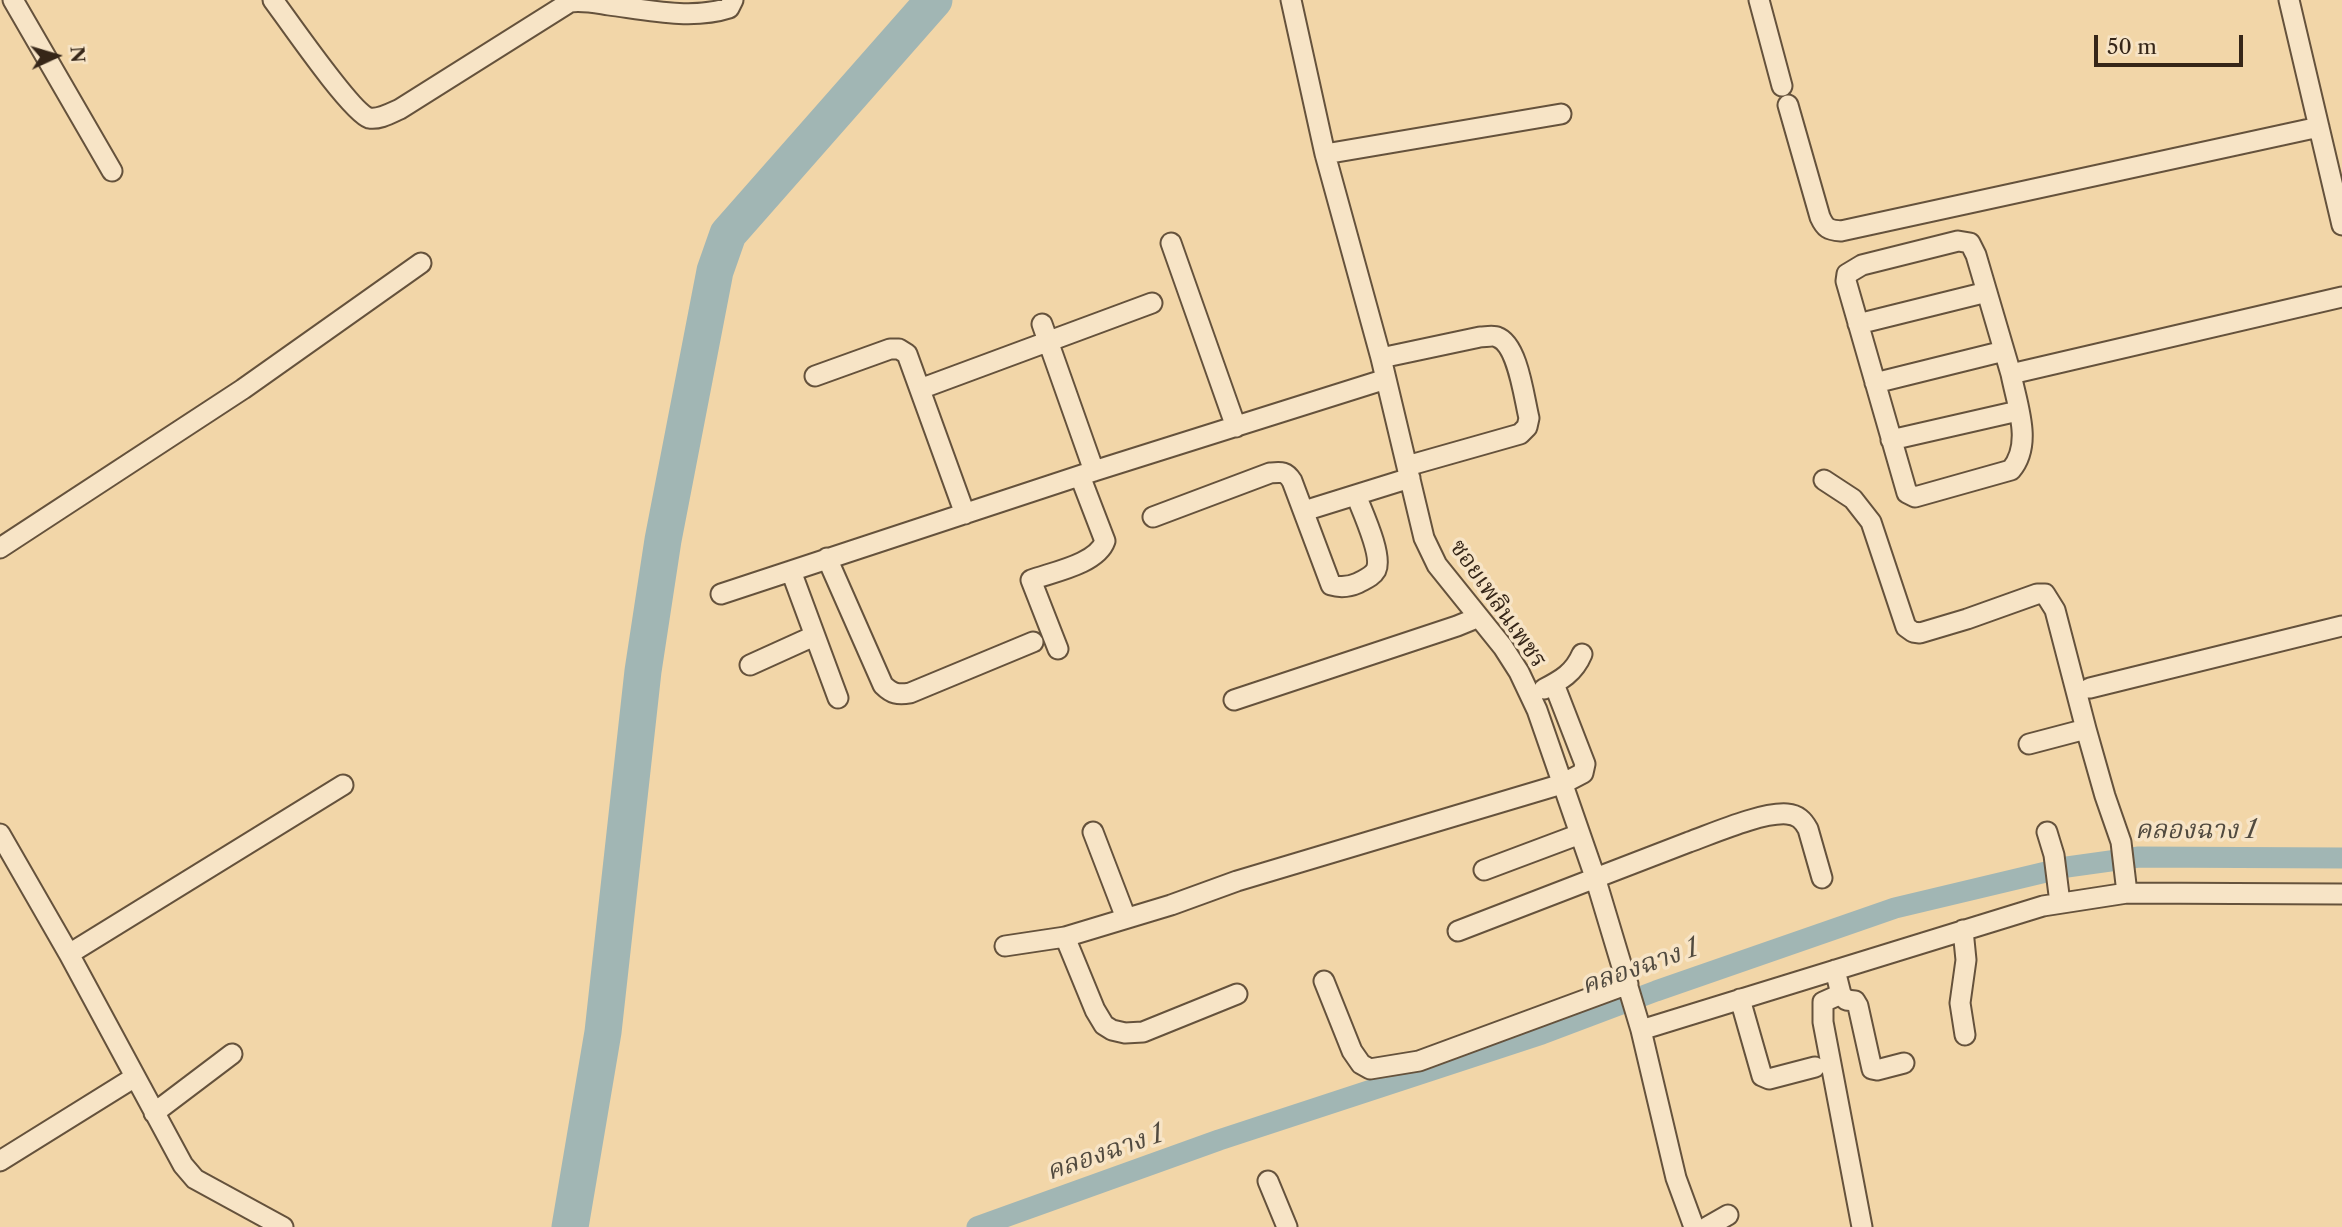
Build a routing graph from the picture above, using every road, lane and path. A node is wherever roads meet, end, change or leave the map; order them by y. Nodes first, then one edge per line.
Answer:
1 (13, 0) edge
2 (273, 0) edge
3 (733, 0) edge
4 (1291, 0) edge
5 (1759, 0) edge
6 (2289, 0) edge
7 (1782, 86) dead end
8 (1788, 105) dead end
9 (1561, 114) dead end
10 (2319, 127) junction
11 (1325, 154) junction
12 (112, 171) dead end
13 (2342, 225) edge
14 (1171, 243) dead end
15 (421, 263) dead end
16 (1987, 292) junction
17 (2342, 297) edge
18 (1152, 303) dead end
19 (1858, 324) junction
20 (1045, 333) junction
21 (2004, 351) junction
22 (1381, 358) junction
23 (2011, 374) junction
24 (815, 376) dead end
25 (1386, 379) junction
26 (1875, 383) junction
27 (920, 389) junction
28 (2018, 411) junction
29 (1236, 427) junction
30 (1891, 440) junction
31 (1408, 472) junction
32 (1087, 473) junction
33 (1824, 480) dead end
34 (1356, 495) junction
35 (1304, 511) junction
36 (965, 514) junction
37 (1153, 517) dead end
38 (0, 548) edge
39 (827, 558) junction
40 (791, 571) junction
41 (721, 594) dead end
42 (1479, 617) junction
43 (2342, 626) edge
44 (814, 636) junction
45 (1034, 642) dead end
46 (1058, 649) dead end
47 (1582, 654) dead end
48 (750, 665) dead end
49 (1554, 684) junction
50 (2090, 688) dead end
51 (1530, 696) junction
52 (838, 698) dead end
53 (1234, 701) dead end
54 (2086, 729) junction
55 (2029, 744) dead end
56 (1562, 784) junction
57 (343, 785) dead end
58 (1093, 832) dead end
59 (2047, 832) dead end
60 (0, 834) edge
61 (1580, 834) junction
62 (1484, 870) dead end
63 (1595, 877) junction
64 (1822, 878) dead end
65 (2127, 888) junction
66 (2342, 894) edge
67 (2060, 897) junction
68 (1126, 918) junction
69 (1963, 930) junction
70 (1458, 931) dead end
71 (1065, 937) junction
72 (1005, 946) dead end
73 (69, 954) junction
74 (1835, 970) junction
75 (1324, 981) dead end
76 (1628, 985) junction
77 (1237, 994) dead end
78 (1841, 994) junction
79 (1740, 999) junction
80 (1641, 1030) junction
81 (1965, 1035) dead end
82 (232, 1054) dead end
83 (1904, 1063) dead end
84 (1815, 1067) dead end
85 (135, 1077) junction
86 (154, 1113) junction
87 (0, 1161) edge
88 (1269, 1181) dead end
89 (1728, 1215) dead end
90 (283, 1227) edge
91 (1287, 1227) edge
92 (1694, 1227) edge
93 (1707, 1227) edge
94 (1862, 1227) edge

1 - 12 street
2 - 3 street
4 - 11 street, ซอยเพลินเพชร
5 - 7 street
6 - 10 street
8 - 10 street
9 - 11 street
10 - 13 street
11 - 22 street, ซอยเพลินเพชร
14 - 29 street
15 - 38 street
16 - 19 street
16 - 19 street
16 - 21 street
17 - 23 street
18 - 20 street
19 - 26 street
20 - 27 street
20 - 32 street
21 - 23 street
21 - 26 street
22 - 25 street, ซอยเพลินเพชร
22 - 31 street
23 - 28 street
24 - 27 street
25 - 29 street
25 - 31 street, ซอยเพลินเพชร
26 - 30 street
27 - 36 street
28 - 30 street
28 - 30 street
29 - 32 street
31 - 34 street
31 - 42 street, ซอยเพลินเพชร
32 - 36 street
32 - 46 street
33 - 54 street
34 - 35 street
34 - 35 street
35 - 37 street
36 - 39 street
39 - 40 street
39 - 45 street
40 - 41 street
40 - 44 street
42 - 51 street, ซอยเพลินเพชร
42 - 53 street
43 - 50 street
44 - 48 street
44 - 52 street
47 - 49 street
49 - 51 street
49 - 56 street
51 - 56 street, ซอยเพลินเพชร
54 - 55 street
54 - 65 street
56 - 61 street, ซอยเพลินเพชร
56 - 68 street
57 - 73 street
58 - 68 street
59 - 67 street
60 - 73 street
61 - 62 street
61 - 63 street, ซอยเพลินเพชร
63 - 64 street
63 - 70 street
63 - 76 street, ซอยเพลินเพชร
65 - 66 street
65 - 67 street
67 - 69 street
68 - 71 street
69 - 74 street
69 - 81 street
71 - 72 street
71 - 77 street
73 - 85 street
74 - 78 street
74 - 79 street
75 - 76 street
76 - 80 street, ซอยเพลินเพชร
78 - 83 street
78 - 94 street
79 - 80 street
79 - 84 street
80 - 92 street, ซอยเพลินเพชร
82 - 86 street
85 - 86 street
85 - 87 street
86 - 90 street
88 - 91 street
89 - 93 street

